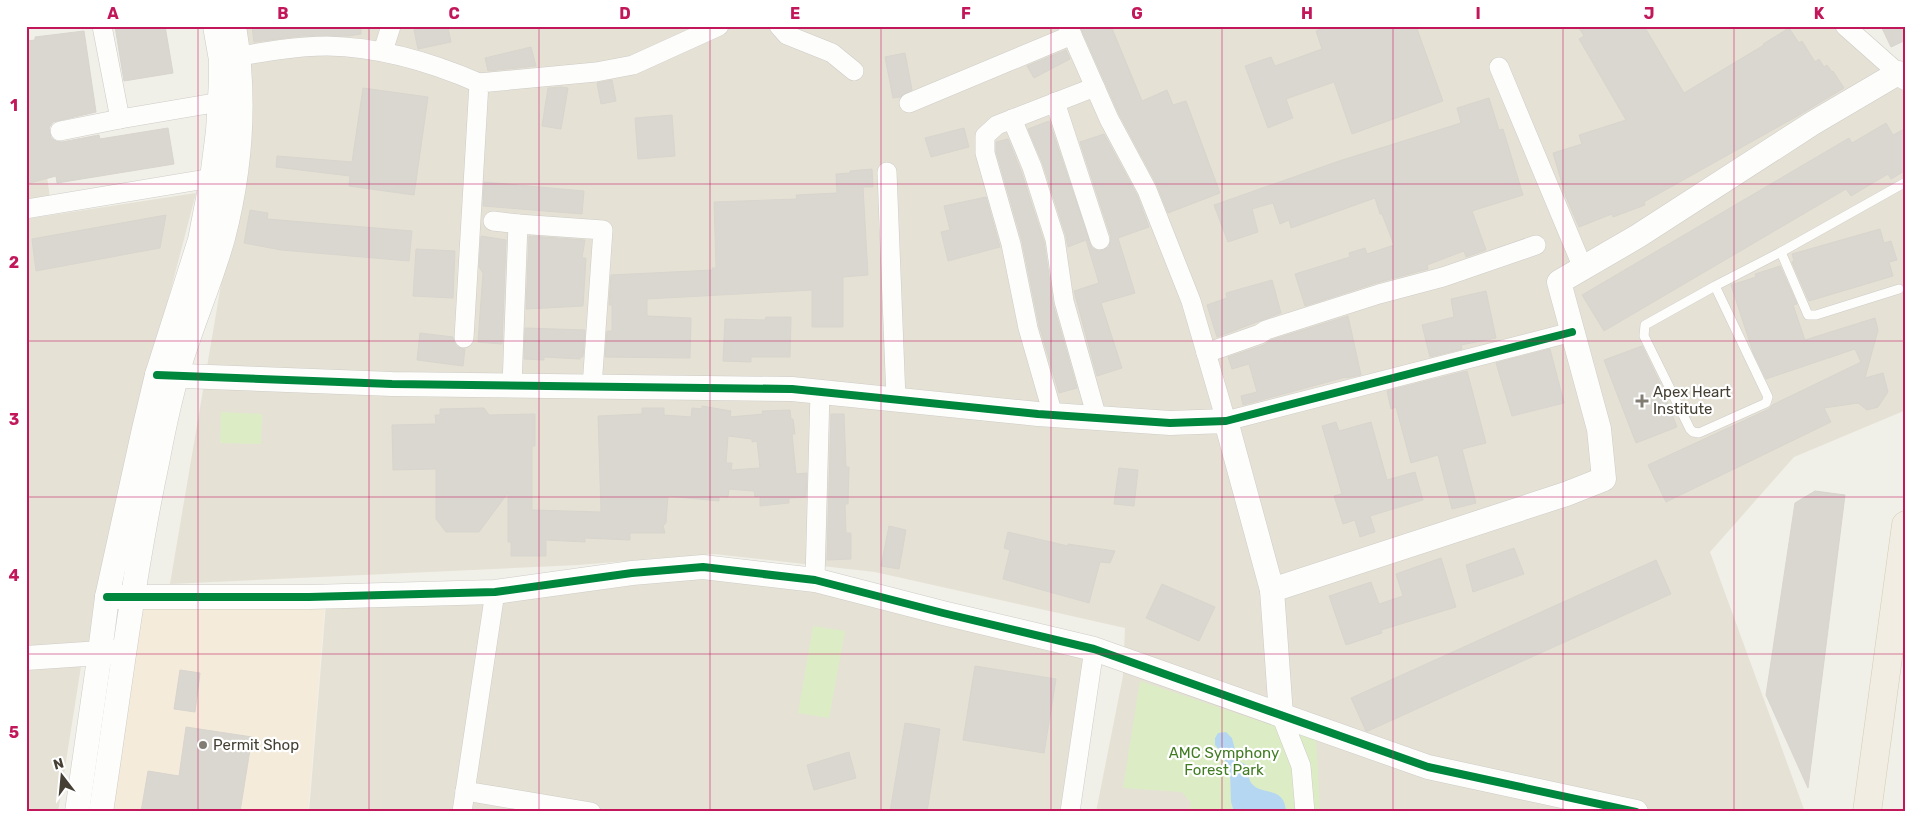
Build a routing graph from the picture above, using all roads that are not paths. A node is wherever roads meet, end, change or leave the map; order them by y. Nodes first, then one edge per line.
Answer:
1 (102, 26) edge
2 (214, 26) edge
3 (234, 26) edge
4 (391, 26) edge
5 (719, 26) edge
6 (779, 26) edge
7 (1845, 26) edge
8 (1070, 31) edge
9 (382, 51) junction
10 (230, 58) junction
11 (1499, 67) dead end
12 (854, 71) dead end
13 (1902, 76) edge
14 (479, 83) junction
15 (1095, 87) junction
16 (220, 102) junction
17 (1055, 102) junction
18 (909, 103) dead end
19 (120, 119) junction
20 (1012, 119) junction
21 (60, 131) dead end
22 (886, 172) dead end
23 (224, 178) junction
24 (1906, 182) edge
25 (26, 209) edge
26 (493, 221) dead end
27 (518, 224) junction
28 (1100, 240) dead end
29 (1536, 245) dead end
30 (1781, 252) junction
31 (1582, 268) junction
32 (1715, 286) junction
33 (1899, 289) dead end
34 (1572, 332) junction
35 (464, 338) dead end
36 (1206, 352) junction
37 (167, 376) junction
38 (512, 386) junction
39 (592, 387) junction
40 (820, 392) junction
41 (896, 399) junction
42 (1053, 415) junction
43 (1097, 418) junction
44 (1226, 421) junction
45 (1906, 525) edge
46 (815, 580) junction
47 (1272, 590) junction
48 (495, 592) junction
49 (107, 597) junction
50 (131, 597) junction
51 (1094, 649) junction
52 (100, 652) junction
53 (125, 652) junction
54 (26, 658) edge
55 (1281, 715) junction
56 (465, 790) junction
57 (77, 812) edge
58 (101, 812) edge
59 (462, 812) edge
60 (591, 812) edge
61 (1070, 812) edge
62 (1305, 812) edge
63 (1636, 812) edge
64 (1867, 812) edge

1 - 19 street
2 - 10 street
3 - 10 street
4 - 9 street
5 - 14 street
6 - 12 street
7 - 13 street
8 - 15 street
8 - 18 street
9 - 10 street
9 - 14 street
10 - 16 street
10 - 23 street
11 - 31 street
13 - 31 street
14 - 35 street
15 - 17 street
15 - 36 street
16 - 19 street
16 - 23 street
17 - 20 street
17 - 28 street
19 - 21 street
20 - 42 street
20 - 43 street
22 - 41 street
23 - 25 street
23 - 37 street
24 - 30 lane
26 - 27 street
27 - 38 street
27 - 39 street
29 - 36 street
30 - 32 lane
30 - 33 lane
31 - 34 street
32 - 32 lane
34 - 44 street
34 - 47 street
36 - 44 street
37 - 38 street
37 - 49 street
37 - 50 street
38 - 39 street
39 - 40 street
40 - 41 street
40 - 46 street
41 - 42 street
42 - 43 street
43 - 44 street
44 - 47 street
45 - 64 main road
46 - 48 street
46 - 51 street
47 - 55 street
48 - 50 street
48 - 56 street
49 - 50 street
49 - 52 street
50 - 53 street
51 - 55 street
51 - 61 street
52 - 53 street
52 - 54 street
52 - 57 street
53 - 58 street
55 - 62 street
55 - 63 street
56 - 59 street
56 - 60 street

